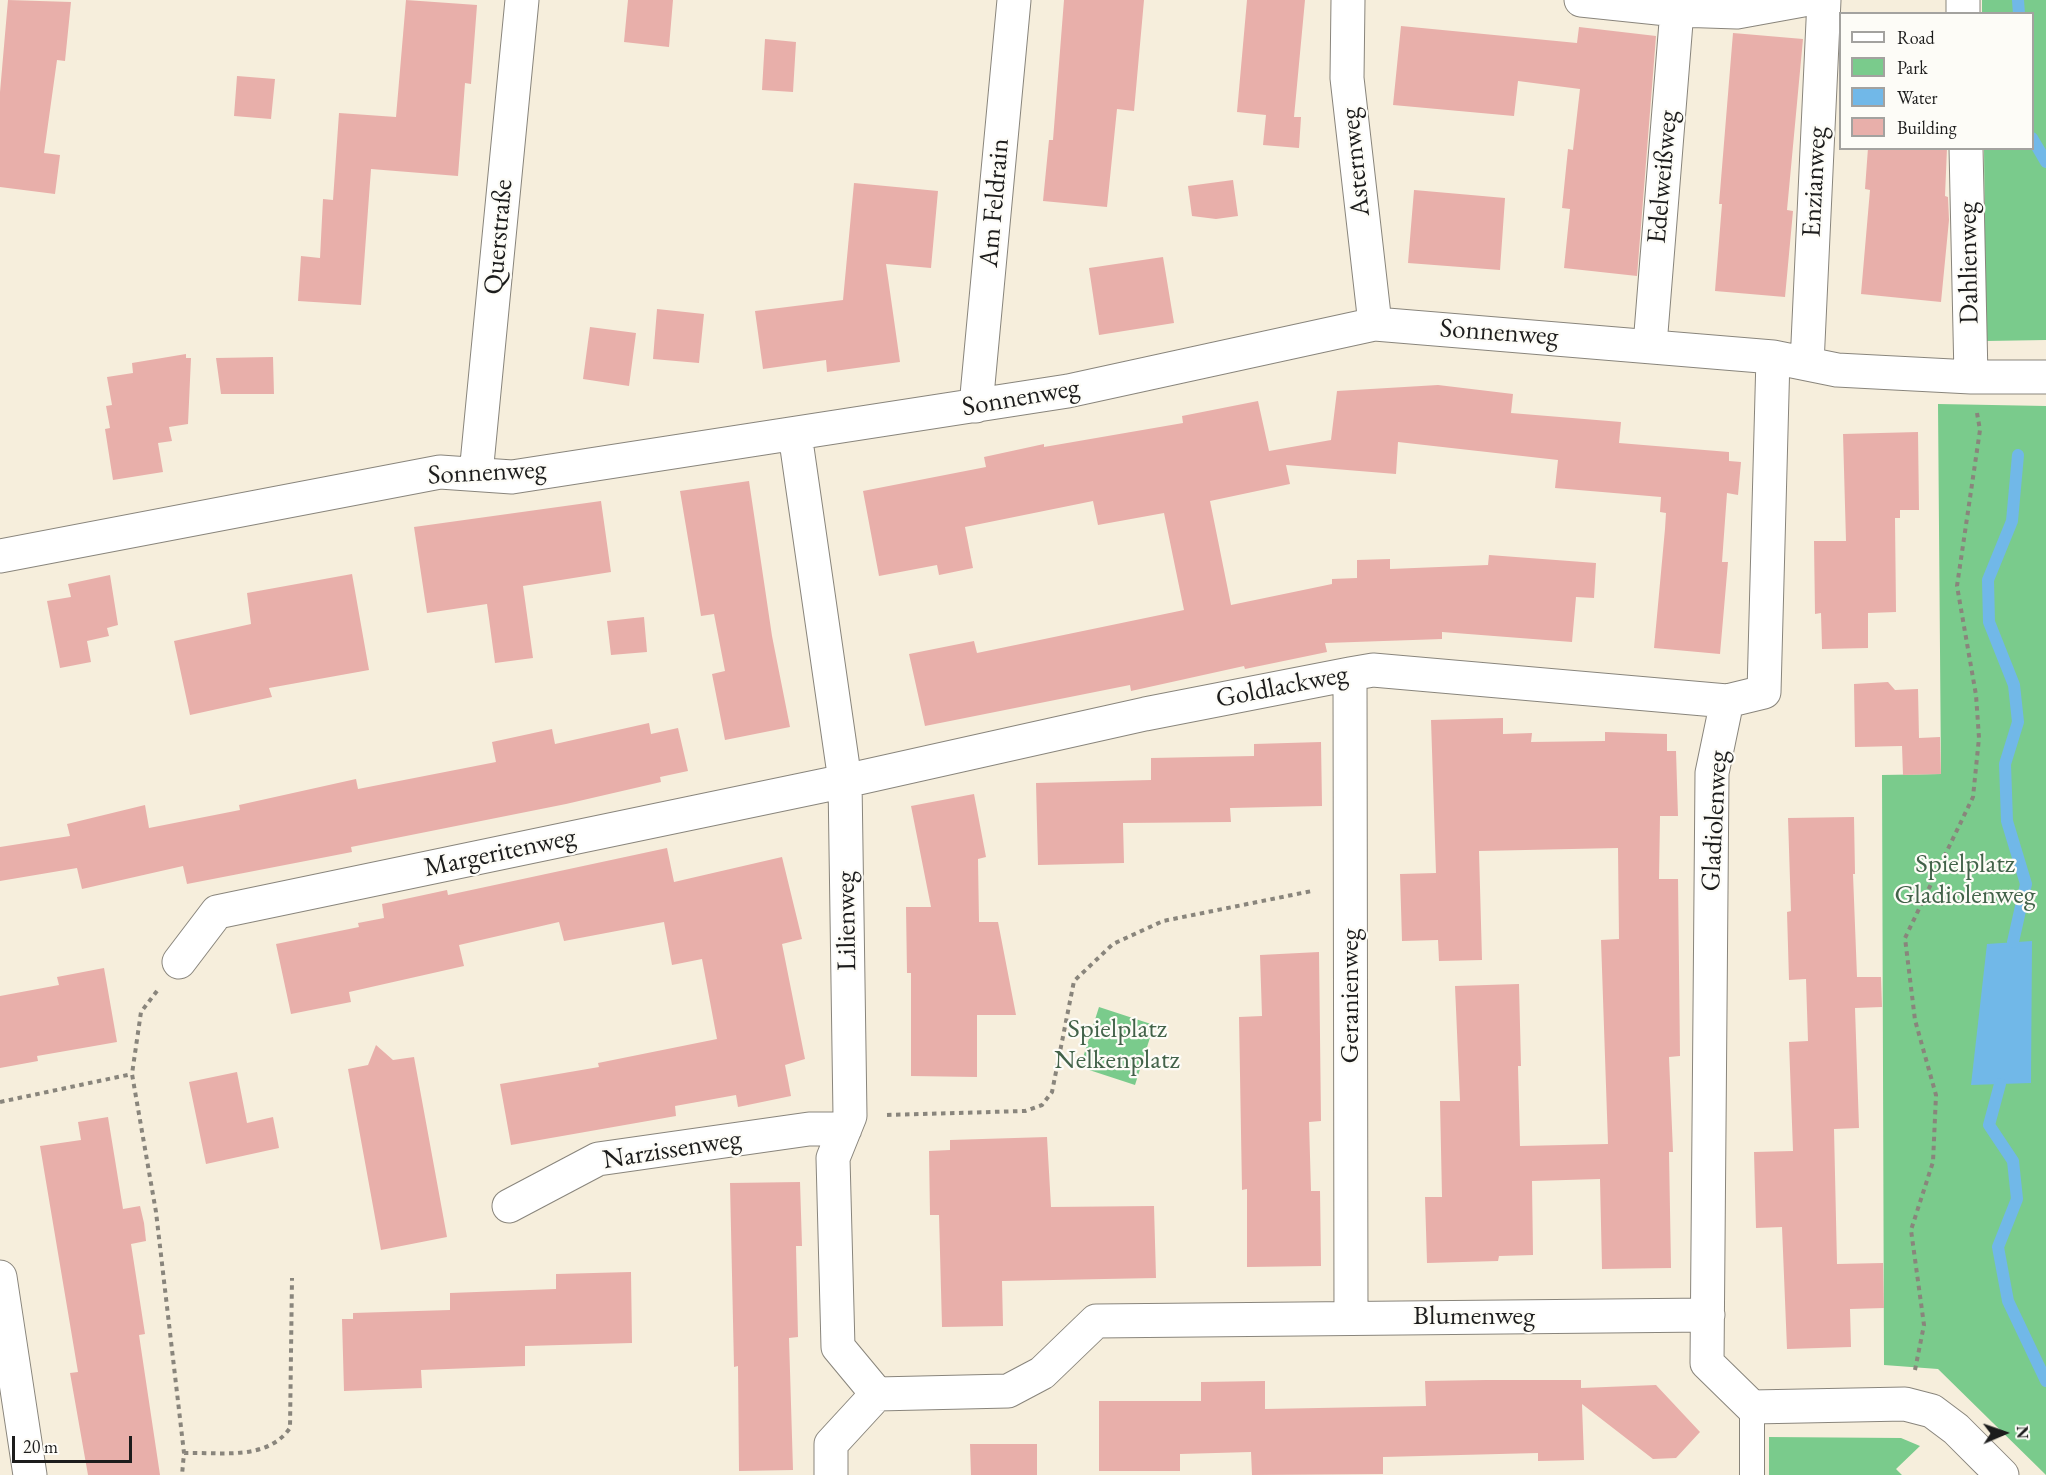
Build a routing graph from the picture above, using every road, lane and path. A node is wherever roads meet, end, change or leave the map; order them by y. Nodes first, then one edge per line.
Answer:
1 (522, 0) edge
2 (1014, 0) edge
3 (1348, 0) edge
4 (1581, 0) edge
5 (1803, 0) edge
6 (1824, 0) edge
7 (1677, 10) junction
8 (1966, 150) edge
9 (1375, 324) junction
10 (1650, 345) junction
11 (1773, 357) junction
12 (1807, 364) junction
13 (2046, 376) edge
14 (1971, 377) junction
15 (976, 406) junction
16 (795, 434) junction
17 (476, 474) junction
18 (0, 556) edge
19 (1350, 674) junction
20 (1727, 701) junction
21 (845, 781) junction
22 (1351, 883) junction
23 (179, 962) joint
24 (132, 1074) junction
25 (0, 1102) edge
26 (847, 1122) junction
27 (509, 1206) dead end
28 (0, 1277) edge
29 (292, 1278) dead end
30 (1708, 1315) junction
31 (1352, 1318) junction
32 (1915, 1370) dead end
33 (878, 1394) junction
34 (1752, 1407) junction
35 (184, 1453) junction
36 (30, 1475) edge
37 (182, 1475) edge
38 (831, 1475) edge
39 (1752, 1475) edge
40 (2002, 1475) edge

1 - 17 street, Querstraße
2 - 15 street, Am Feldrain
3 - 9 street, Asternweg
4 - 7 street
5 - 7 street
6 - 12 street, Enzianweg
7 - 10 street, Edelweißweg
8 - 14 street, Dahlienweg
9 - 10 street, Sonnenweg
9 - 15 street, Sonnenweg
10 - 11 street, Sonnenweg
11 - 12 street, Sonnenweg
11 - 20 street
12 - 14 street, Sonnenweg
13 - 14 street, Sonnenweg
14 - 32 path
15 - 16 street, Sonnenweg
16 - 17 street, Sonnenweg
16 - 21 street, Lilienweg
17 - 18 street, Sonnenweg
19 - 20 street, Goldlackweg
19 - 21 street, Goldlackweg
19 - 22 street, Geranienweg
20 - 30 street, Gladiolenweg
21 - 23 street, Margeritenweg
21 - 26 street, Lilienweg
22 - 26 path
22 - 31 street, Geranienweg
23 - 24 path
24 - 25 path
24 - 35 path
26 - 27 street, Narzissenweg
26 - 33 street, Lilienweg
28 - 36 street
29 - 35 path
30 - 31 street, Blumenweg
30 - 34 street
31 - 33 street, Blumenweg
33 - 38 street
34 - 39 lane
34 - 40 street
35 - 37 path

